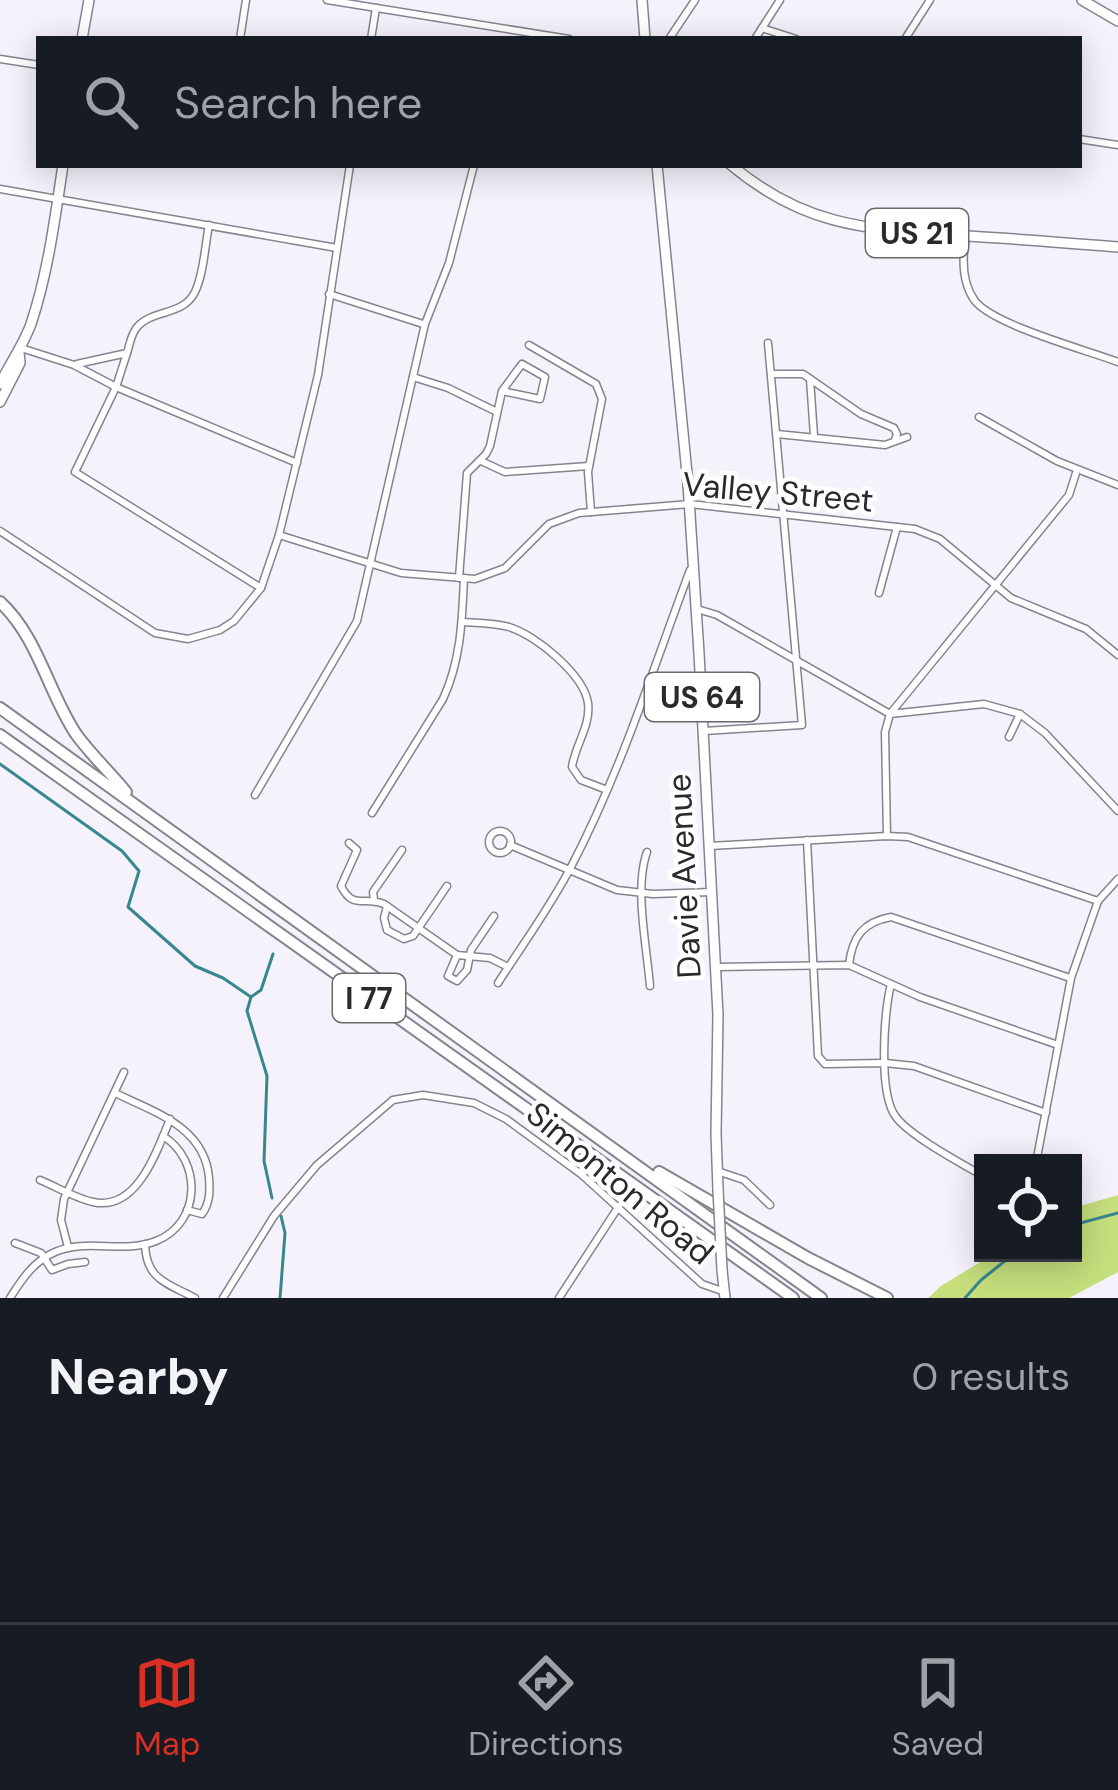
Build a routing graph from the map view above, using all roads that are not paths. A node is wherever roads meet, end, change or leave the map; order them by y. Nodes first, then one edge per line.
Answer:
1 (89, 0) edge
2 (246, 0) edge
3 (327, 0) edge
4 (642, 0) edge
5 (695, 0) edge
6 (780, 0) edge
7 (930, 0) edge
8 (1083, 0) edge
9 (376, 8) junction
10 (1118, 21) edge
11 (500, 28) junction
12 (762, 28) junction
13 (83, 36) edge
14 (240, 36) edge
15 (371, 36) edge
16 (499, 36) edge
17 (550, 36) edge
18 (645, 36) edge
19 (671, 36) edge
20 (757, 36) edge
21 (787, 36) edge
22 (907, 36) edge
23 (0, 59) edge
24 (36, 65) edge
25 (1082, 139) edge
26 (1118, 145) edge
27 (63, 168) edge
28 (350, 168) edge
29 (473, 168) edge
30 (658, 168) edge
31 (735, 168) edge
32 (0, 188) edge
33 (58, 198) junction
34 (209, 225) junction
35 (966, 236) junction
36 (1118, 247) edge
37 (337, 248) junction
38 (329, 294) junction
39 (424, 324) junction
40 (768, 343) dead end
41 (529, 345) dead end
42 (20, 350) junction
43 (127, 352) junction
44 (1118, 362) edge
45 (74, 365) junction
46 (771, 374) junction
47 (413, 377) junction
48 (809, 378) junction
49 (0, 383) edge
50 (116, 386) junction
51 (502, 391) junction
52 (0, 402) edge
53 (497, 412) junction
54 (979, 417) dead end
55 (777, 434) junction
56 (814, 436) junction
57 (907, 437) dead end
58 (895, 440) junction
59 (480, 461) junction
60 (297, 463) junction
61 (589, 466) junction
62 (1077, 470) junction
63 (1118, 485) edge
64 (690, 504) junction
65 (590, 512) junction
66 (784, 513) junction
67 (897, 526) junction
68 (0, 531) edge
69 (279, 535) junction
70 (370, 565) junction
71 (694, 569) junction
72 (461, 578) junction
73 (994, 585) junction
74 (261, 588) junction
75 (879, 593) dead end
76 (0, 602) edge
77 (697, 610) junction
78 (462, 622) junction
79 (1118, 655) edge
80 (798, 661) junction
81 (0, 708) edge
82 (890, 714) junction
83 (1020, 714) junction
84 (704, 731) junction
85 (0, 735) edge
86 (1009, 737) dead end
87 (607, 790) junction
88 (255, 795) dead end
89 (135, 804) junction
90 (1118, 811) edge
91 (372, 813) dead end
92 (887, 836) junction
93 (807, 840) junction
94 (350, 843) dead end
95 (510, 845) dead end
96 (710, 846) junction
97 (401, 850) dead end
98 (647, 852) dead end
99 (570, 870) junction
100 (1118, 879) edge
101 (446, 886) dead end
102 (712, 892) junction
103 (643, 894) junction
104 (374, 900) junction
105 (1098, 902) junction
106 (387, 906) junction
107 (494, 916) dead end
108 (418, 928) junction
109 (457, 955) junction
110 (470, 958) junction
111 (813, 964) junction
112 (849, 965) junction
113 (508, 967) junction
114 (716, 967) junction
115 (1071, 978) junction
116 (498, 983) dead end
117 (891, 984) junction
118 (650, 986) dead end
119 (1058, 1046) junction
120 (885, 1063) junction
121 (124, 1072) dead end
122 (114, 1092) junction
123 (1046, 1113) junction
124 (170, 1119) junction
125 (163, 1136) junction
126 (609, 1143) junction
127 (1038, 1154) edge
128 (974, 1170) edge
129 (717, 1171) junction
130 (40, 1180) dead end
131 (67, 1191) junction
132 (770, 1205) dead end
133 (619, 1207) junction
134 (188, 1210) junction
135 (734, 1234) junction
136 (15, 1243) dead end
137 (145, 1244) junction
138 (68, 1247) junction
139 (44, 1258) junction
140 (86, 1262) dead end
141 (725, 1295) edge
142 (789, 1296) edge
143 (10, 1298) edge
144 (195, 1298) edge
145 (223, 1298) edge
146 (559, 1298) edge
147 (821, 1298) edge
148 (834, 1298) edge
149 (887, 1298) edge

1 - 13 main road
2 - 14 street
3 - 9 street
4 - 18 main road
5 - 19 street
6 - 12 street
7 - 22 street
8 - 10 main road
9 - 11 street
9 - 15 street
11 - 16 street
11 - 17 street
12 - 20 street
12 - 21 street
23 - 24 street
25 - 26 street
27 - 33 main road
28 - 37 street
29 - 39 street
30 - 64 main road, Davie Avenue / US 64
31 - 35 main road, US 21
32 - 33 street
33 - 34 street
33 - 42 main road
34 - 37 street
34 - 43 street
35 - 36 main road, US 21
35 - 44 street
37 - 38 street
38 - 39 street
38 - 60 street
39 - 47 street
40 - 46 street
41 - 61 street
42 - 45 street
42 - 49 main road
42 - 52 main road
43 - 45 street
43 - 50 street
45 - 50 street
46 - 48 street
46 - 55 street
47 - 53 street
47 - 70 street
48 - 56 street
48 - 58 street
50 - 60 street
50 - 74 street
51 - 51 street
51 - 53 street
53 - 59 street
54 - 62 street
55 - 56 street
55 - 66 street
56 - 58 street
57 - 58 street
59 - 61 street
59 - 72 street
60 - 69 street
61 - 65 street
62 - 63 street
62 - 73 street
64 - 65 street, Valley Street
64 - 66 street, Valley Street
64 - 71 main road, Davie Avenue / US 64
65 - 72 street, Valley Street
66 - 67 street, Valley Street
66 - 80 street
67 - 73 street, Valley Street
67 - 75 street
68 - 74 street
69 - 70 street, Valley Street
69 - 74 street
70 - 72 street, Valley Street
70 - 88 street
71 - 77 main road, Davie Avenue / US 64
71 - 87 street
72 - 78 street
73 - 79 street, Valley Street
73 - 82 street
76 - 89 highway
77 - 80 street
77 - 84 main road, Davie Avenue / US 64
78 - 87 street
78 - 91 street
80 - 82 street
80 - 84 street
81 - 89 highway, I 77
82 - 83 street
82 - 92 street
83 - 86 street
83 - 90 street
84 - 96 main road, Davie Avenue / US 64
85 - 142 highway, I 77
87 - 99 street
89 - 126 highway, I 77
92 - 93 street
92 - 105 street
93 - 96 street
93 - 111 street
94 - 104 street
95 - 99 street
96 - 102 main road, Davie Avenue / US 64
97 - 104 street
98 - 103 street, Davie Avenue
99 - 103 street
99 - 113 street
100 - 105 street
101 - 108 street
102 - 103 street
102 - 114 main road, Davie Avenue / US 64
103 - 118 street, Davie Avenue
104 - 106 street
105 - 115 street
106 - 108 street
106 - 108 street
107 - 110 street
108 - 109 street
109 - 110 street
109 - 110 street
110 - 113 street
111 - 112 street
111 - 114 street
111 - 120 street
112 - 115 street
112 - 117 street
113 - 116 street
114 - 129 main road, Davie Avenue / US 64
115 - 119 street
117 - 119 street
117 - 120 street
119 - 123 street
120 - 123 street
120 - 128 street
121 - 122 street
122 - 124 street
122 - 131 street
123 - 127 street
124 - 125 street
124 - 134 street
125 - 131 street
125 - 134 street
126 - 135 highway, I 77
126 - 149 highway
129 - 132 street
129 - 141 main road, Davie Avenue / US 64, bridge
130 - 131 street
131 - 138 street
133 - 141 street, Simonton Road
133 - 145 street, Simonton Road
133 - 146 street
134 - 137 street
135 - 147 highway, I 77
135 - 148 highway
136 - 139 street
137 - 138 street
137 - 144 street
138 - 139 street
139 - 140 street
139 - 143 street

